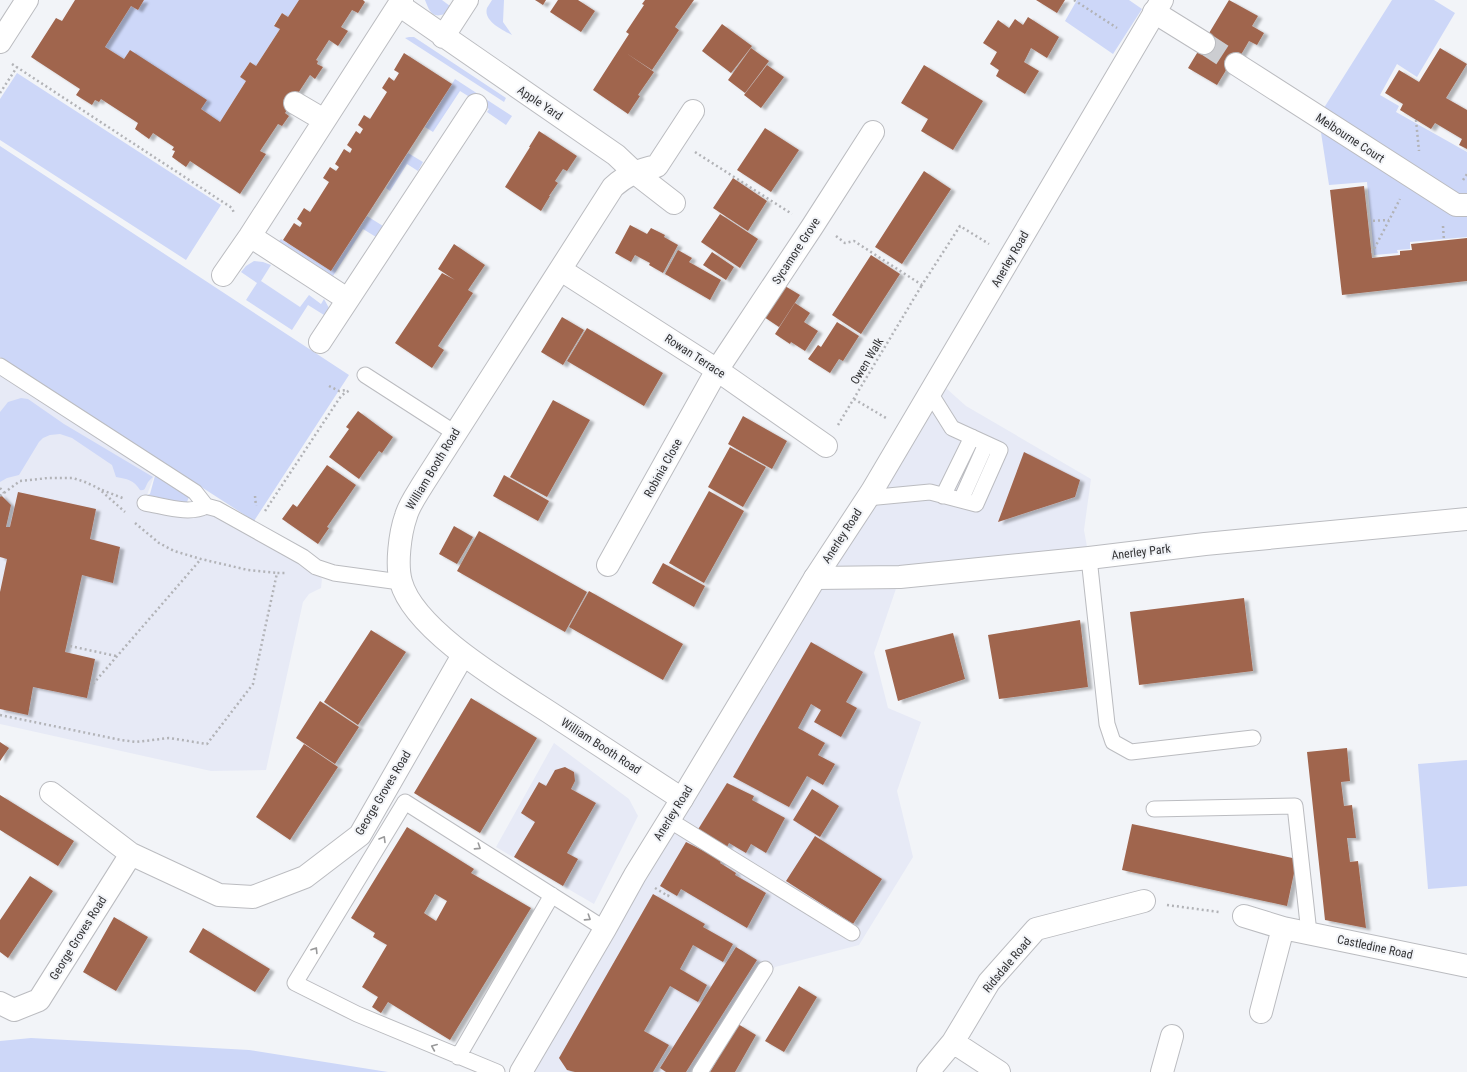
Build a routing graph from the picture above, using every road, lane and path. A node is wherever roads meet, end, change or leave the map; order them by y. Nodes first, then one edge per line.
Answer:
1 (467, 0) edge
2 (1074, 0) edge
3 (24, 1) edge
4 (400, 3) edge
5 (1158, 6) edge
6 (443, 36) junction
7 (0, 42) edge
8 (1138, 42) junction
9 (1204, 43) tunnel mouth
10 (11, 63) dead end
11 (1236, 64) tunnel mouth
12 (17, 67) junction
13 (0, 93) edge
14 (294, 103) dead end
15 (476, 105) dead end
16 (693, 110) dead end
17 (324, 120) junction
18 (873, 132) dead end
19 (675, 139) junction
20 (634, 172) junction
21 (1412, 177) junction
22 (674, 203) dead end
23 (1467, 205) edge
24 (1389, 220) junction
25 (1368, 221) dead end
26 (814, 225) junction
27 (252, 232) junction
28 (1372, 253) dead end
29 (1010, 258) junction
30 (561, 270) junction
31 (223, 275) dead end
32 (922, 285) junction
33 (347, 299) junction
34 (320, 342) dead end
35 (0, 366) edge
36 (717, 370) junction
37 (365, 375) dead end
38 (350, 389) dead end
39 (930, 393) junction
40 (854, 399) junction
41 (907, 430) junction
42 (455, 433) junction
43 (972, 437) junction
44 (826, 446) joint
45 (0, 488) edge
46 (98, 488) junction
47 (4, 493) junction
48 (0, 496) edge
49 (943, 496) junction
50 (867, 498) junction
51 (146, 503) joint
52 (206, 506) junction
53 (264, 514) dead end
54 (130, 517) dead end
55 (1467, 519) edge
56 (134, 522) dead end
57 (1089, 558) junction
58 (201, 559) junction
59 (312, 564) junction
60 (608, 565) dead end
61 (277, 573) junction
62 (814, 578) junction
63 (400, 582) junction
64 (70, 646) dead end
65 (463, 655) junction
66 (117, 656) junction
67 (93, 684) dead end
68 (0, 715) edge
69 (1253, 738) dead end
70 (51, 792) dead end
71 (682, 799) junction
72 (1154, 809) dead end
73 (669, 820) junction
74 (131, 854) junction
75 (552, 895) junction
76 (1144, 901) joint
77 (1244, 916) joint
78 (1283, 928) junction
79 (605, 929) junction
80 (852, 933) dead end
81 (1309, 933) junction
82 (1467, 966) edge
83 (765, 969) dead end
84 (7, 1007) edge
85 (1261, 1012) dead end
86 (1172, 1036) dead end
87 (953, 1042) junction
88 (458, 1057) junction
89 (496, 1072) edge
90 (521, 1072) edge
91 (700, 1072) edge
92 (928, 1072) edge
93 (999, 1072) edge
94 (1162, 1072) edge

1 - 6 street
2 - 8 path
3 - 7 street
4 - 6 street, Apple Yard
4 - 17 street, Apple Yard
5 - 8 street, Anerley Road
5 - 9 street
6 - 20 street, Apple Yard
8 - 29 street, Anerley Road
10 - 12 path
11 - 21 street, Melbourne Court
12 - 13 path
12 - 27 path
14 - 17 street
15 - 33 street
16 - 19 street, William Booth Road
17 - 27 street, Apple Yard
18 - 26 street, Sycamore Grove
19 - 20 street, William Booth Road
19 - 26 path
20 - 22 street
20 - 30 street, William Booth Road
21 - 23 street, Melbourne Court
21 - 24 path
24 - 25 path
24 - 28 path
26 - 32 path
26 - 36 street, Sycamore Grove
27 - 31 street, Apple Yard
27 - 33 street
29 - 32 path, Owen Walk
29 - 39 street, Anerley Road
30 - 36 street, Rowan Terrace
30 - 42 street, William Booth Road
32 - 40 path, Owen Walk
33 - 34 street
35 - 52 lane
36 - 44 street, Rowan Terrace
36 - 60 street, Robinia Close
37 - 42 lane
38 - 53 path
39 - 41 street, Anerley Road
39 - 43 lane
40 - 41 path
40 - 44 path, Owen Walk
41 - 50 street, Anerley Road
42 - 63 street, William Booth Road
43 - 49 lane
43 - 49 lane
45 - 47 path
46 - 47 path
46 - 51 path
46 - 54 path
47 - 48 path
49 - 50 lane
50 - 62 street, Anerley Road
51 - 52 lane
52 - 59 lane
55 - 57 street, Anerley Park
56 - 58 path
57 - 62 street, Anerley Park
57 - 69 lane
58 - 61 path
58 - 66 path
59 - 61 path
59 - 63 lane
61 - 68 path
62 - 71 street, Anerley Road
63 - 65 street, William Booth Road
64 - 66 path
65 - 71 street, William Booth Road
65 - 74 street, George Groves Road
66 - 67 path
70 - 74 street, George Groves Road
71 - 73 street, Anerley Road
72 - 81 lane
73 - 79 street, Anerley Road
73 - 80 lane
74 - 84 street, George Groves Road
75 -> 79 lane
75 - 88 lane
88 -> 75 lane
76 - 77 path
76 - 87 street, Ridsdale Road
77 - 78 street, Castledine Road
78 - 81 street, Castledine Road
78 - 85 street
79 - 90 street, Anerley Road
81 - 82 street, Castledine Road
83 - 91 lane
86 - 94 street
87 - 92 street, Ridsdale Road
87 - 93 street
88 - 89 lane

